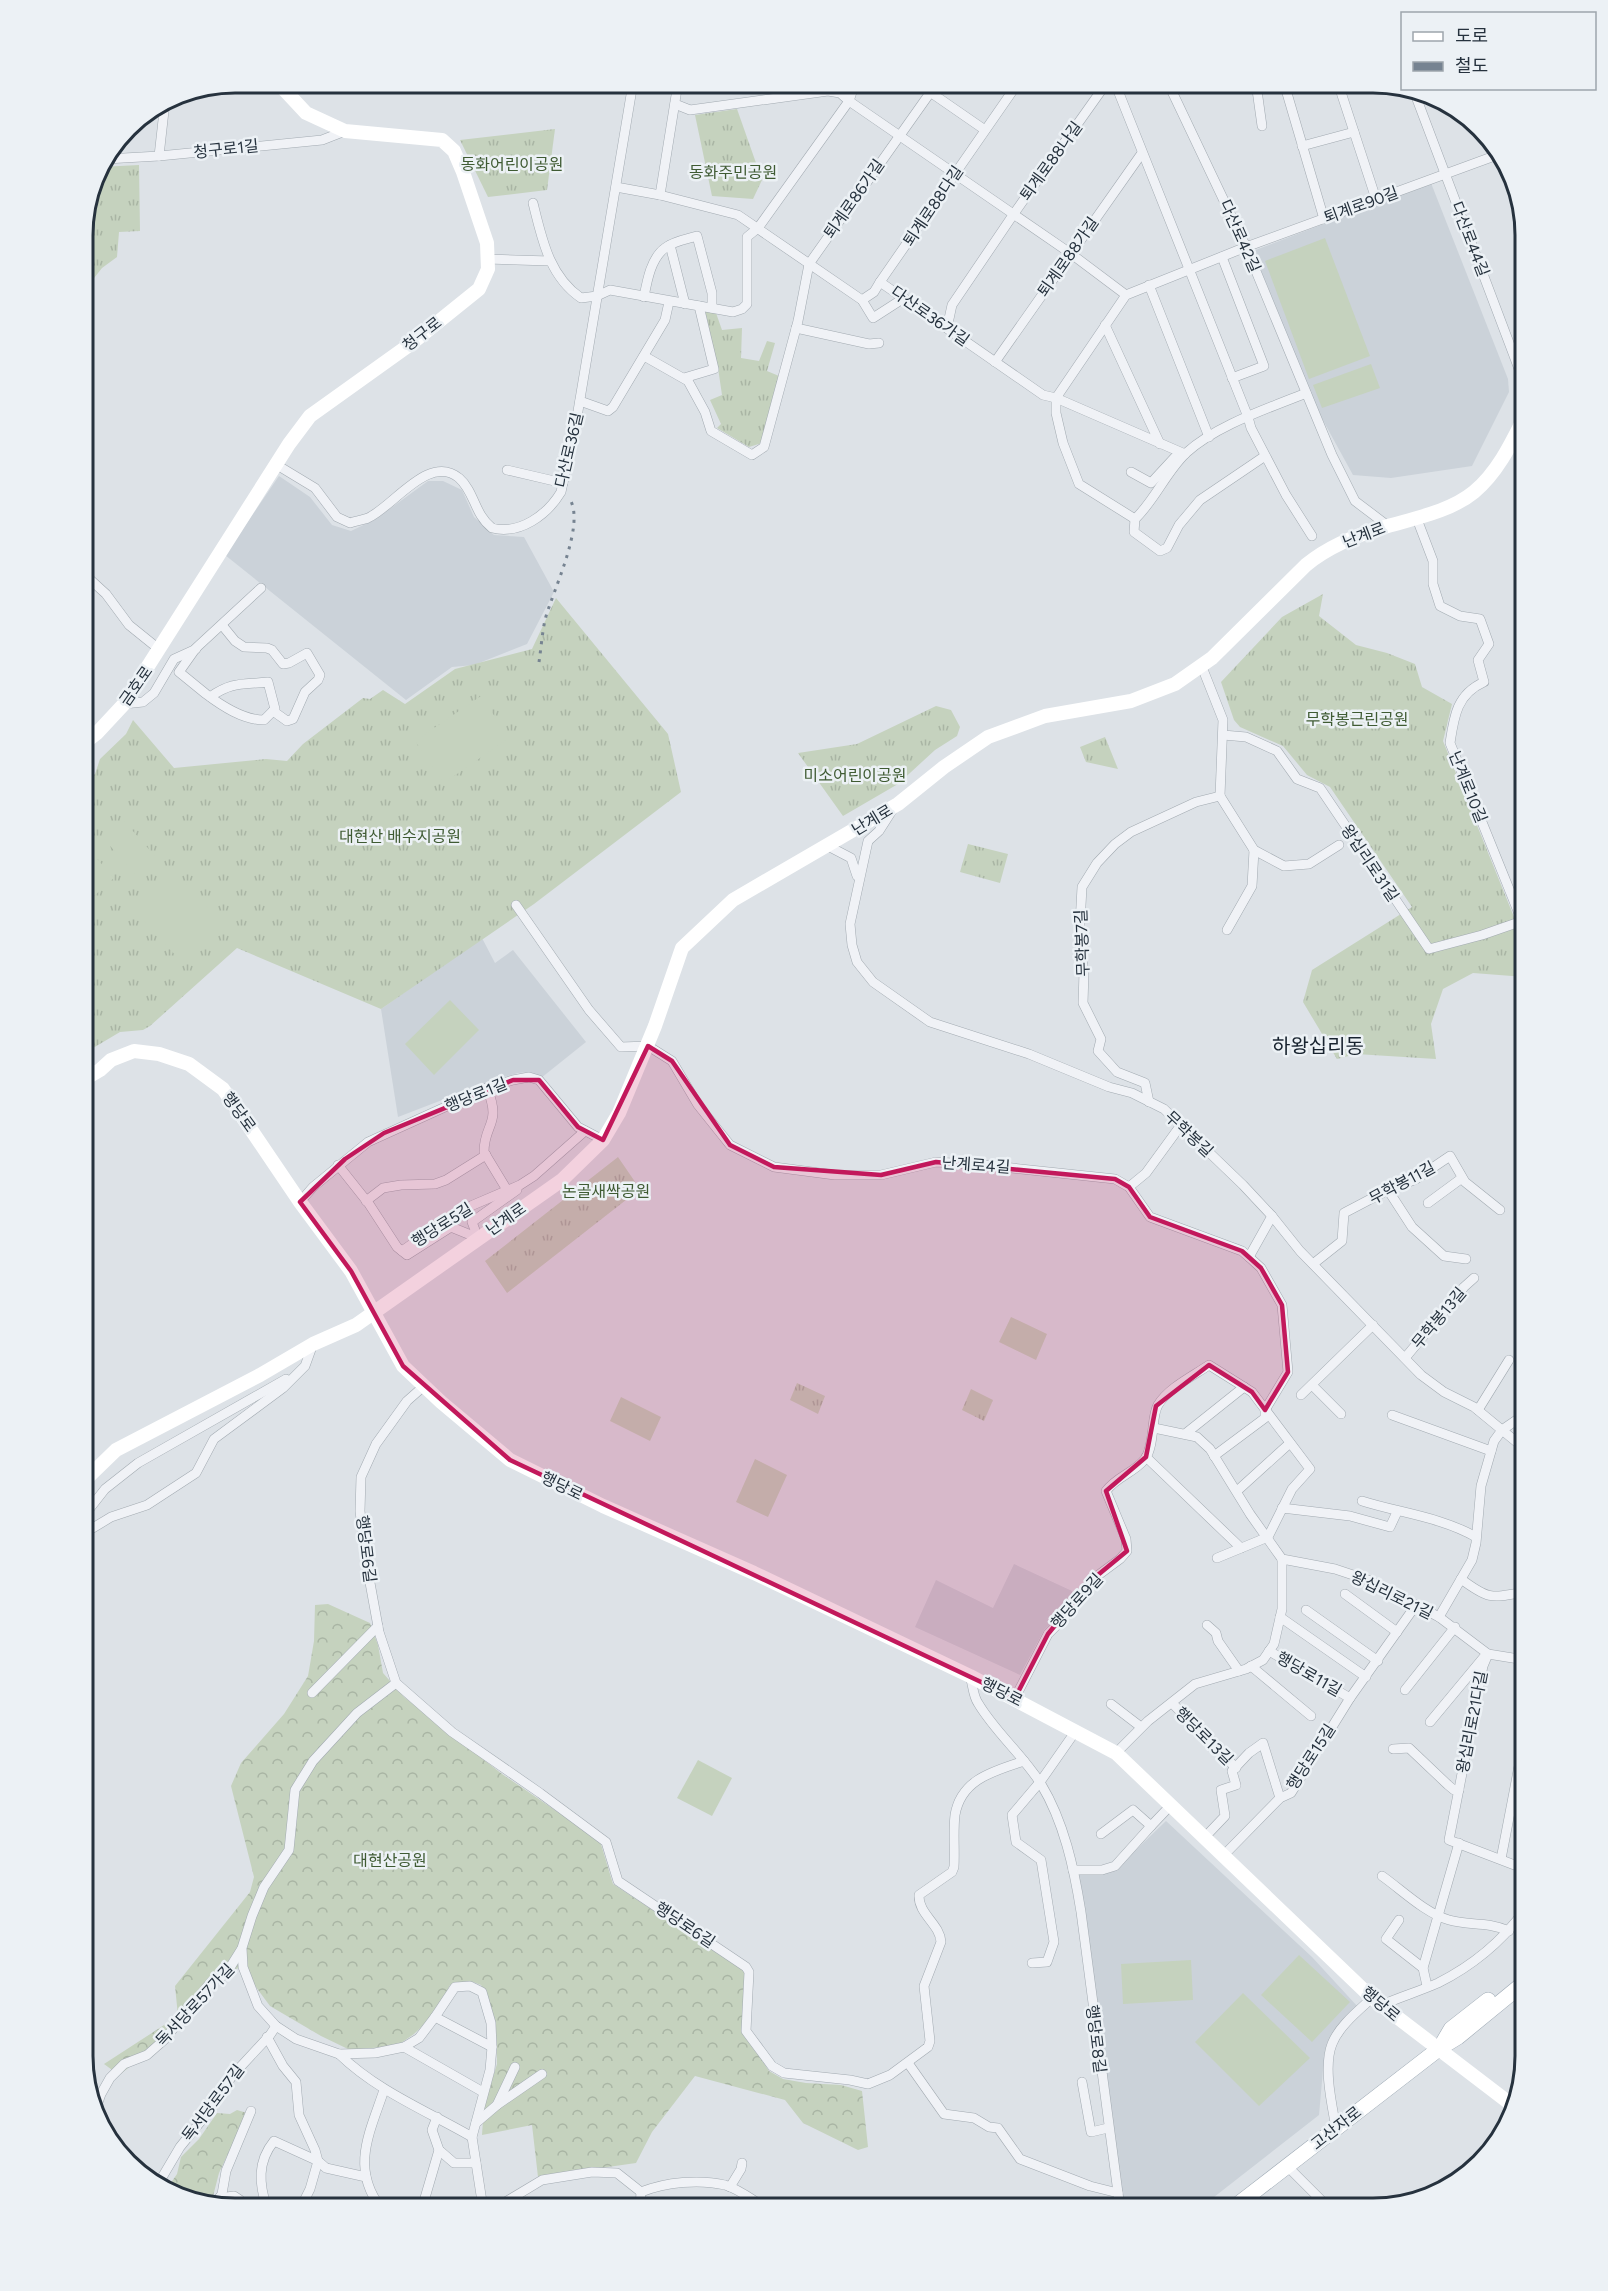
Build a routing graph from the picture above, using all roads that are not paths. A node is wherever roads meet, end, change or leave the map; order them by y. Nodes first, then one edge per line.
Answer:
1 (288, 93) edge
2 (631, 93) edge
3 (677, 93) edge
4 (782, 93) edge
5 (840, 93) edge
6 (852, 93) edge
7 (929, 93) edge
8 (931, 93) edge
9 (1011, 93) edge
10 (1099, 93) edge
11 (1118, 93) edge
12 (1174, 93) edge
13 (1257, 93) edge
14 (1287, 93) edge
15 (1341, 93) edge
16 (849, 101) junction
17 (1417, 101) edge
18 (675, 104) junction
19 (164, 112) edge
20 (1262, 126) dead end
21 (345, 130) junction
22 (985, 130) junction
23 (1354, 132) junction
24 (899, 135) junction
25 (1302, 146) junction
26 (1142, 153) junction
27 (159, 156) junction
28 (1492, 157) edge
29 (116, 158) edge
30 (954, 174) junction
31 (1445, 174) junction
32 (616, 187) junction
33 (660, 195) junction
34 (1376, 200) junction
35 (533, 203) dead end
36 (1013, 214) junction
37 (1324, 219) junction
38 (758, 228) junction
39 (670, 244) junction
40 (1246, 247) junction
41 (1070, 253) junction
42 (1222, 257) junction
43 (488, 259) junction
44 (550, 261) junction
45 (809, 264) junction
46 (1189, 271) junction
47 (880, 282) junction
48 (1149, 285) junction
49 (1126, 295) junction
50 (597, 296) junction
51 (644, 297) junction
52 (904, 298) junction
53 (862, 300) junction
54 (669, 302) junction
55 (685, 304) junction
56 (699, 306) junction
57 (712, 308) junction
58 (1105, 325) junction
59 (796, 328) junction
60 (947, 328) junction
61 (879, 343) dead end
62 (644, 356) junction
63 (1515, 356) edge
64 (995, 362) junction
65 (684, 378) junction
66 (1233, 378) junction
67 (1306, 393) junction
68 (1056, 398) junction
69 (580, 401) junction
70 (1248, 417) junction
71 (1515, 435) edge
72 (1209, 437) junction
73 (1160, 444) junction
74 (1182, 453) junction
75 (1265, 456) junction
76 (277, 465) junction
77 (507, 470) dead end
78 (1131, 472) dead end
79 (563, 483) junction
80 (1135, 519) junction
81 (1417, 519) junction
82 (1388, 526) junction
83 (1312, 536) dead end
84 (93, 582) edge
85 (261, 588) dead end
86 (222, 625) junction
87 (196, 648) junction
88 (160, 650) junction
89 (1202, 667) junction
90 (210, 697) junction
91 (124, 704) junction
92 (274, 710) junction
93 (93, 735) edge
94 (1223, 735) junction
95 (1220, 796) junction
96 (895, 806) junction
97 (1339, 844) dead end
98 (828, 846) junction
99 (1254, 850) junction
100 (858, 881) junction
101 (1515, 899) edge
102 (516, 905) dead end
103 (1515, 924) edge
104 (1227, 930) dead end
105 (648, 1046) junction
106 (93, 1074) edge
107 (487, 1088) junction
108 (1149, 1102) junction
109 (1181, 1125) junction
110 (585, 1131) junction
111 (603, 1140) junction
112 (486, 1155) junction
113 (338, 1166) junction
114 (1462, 1178) junction
115 (520, 1185) junction
116 (1129, 1187) junction
117 (507, 1190) junction
118 (1388, 1191) junction
119 (366, 1201) junction
120 (300, 1202) junction
121 (1428, 1203) dead end
122 (1500, 1210) dead end
123 (1272, 1216) junction
124 (478, 1238) junction
125 (402, 1251) junction
126 (1249, 1257) junction
127 (1466, 1259) dead end
128 (1313, 1264) junction
129 (1474, 1278) dead end
130 (374, 1312) junction
131 (1373, 1325) junction
132 (313, 1344) junction
133 (1405, 1358) junction
134 (1509, 1360) dead end
135 (305, 1366) junction
136 (1312, 1385) junction
137 (424, 1386) junction
138 (1244, 1387) junction
139 (1301, 1395) dead end
140 (1265, 1410) junction
141 (1478, 1410) junction
142 (1341, 1414) dead end
143 (1392, 1415) dead end
144 (1515, 1421) edge
145 (1154, 1428) junction
146 (1502, 1430) junction
147 (1185, 1434) junction
148 (1515, 1440) edge
149 (1290, 1443) junction
150 (1491, 1451) junction
151 (1215, 1456) junction
152 (1146, 1457) junction
153 (93, 1472) edge
154 (1237, 1491) junction
155 (1362, 1501) dead end
156 (93, 1504) edge
157 (1282, 1508) junction
158 (1397, 1512) junction
159 (93, 1528) edge
160 (1476, 1537) junction
161 (1268, 1538) junction
162 (1241, 1548) junction
163 (1217, 1558) dead end
164 (1282, 1559) junction
165 (1461, 1579) junction
166 (1345, 1594) dead end
167 (1515, 1594) edge
168 (1416, 1605) junction
169 (1306, 1610) dead end
170 (1280, 1617) junction
171 (1439, 1617) junction
172 (1207, 1625) dead end
173 (378, 1626) junction
174 (1455, 1627) junction
175 (1397, 1632) junction
176 (1269, 1651) junction
177 (1488, 1654) junction
178 (1515, 1658) edge
179 (1378, 1660) junction
180 (1251, 1666) junction
181 (1239, 1671) junction
182 (970, 1676) junction
183 (1366, 1677) junction
184 (396, 1683) junction
185 (1404, 1690) dead end
186 (312, 1693) dead end
187 (1015, 1698) junction
188 (1350, 1698) junction
189 (1172, 1703) junction
190 (1111, 1704) dead end
191 (1311, 1716) dead end
192 (1430, 1722) dead end
193 (1142, 1727) junction
194 (1075, 1732) junction
195 (1393, 1749) dead end
196 (1116, 1753) junction
197 (1024, 1761) junction
198 (1236, 1768) junction
199 (1040, 1782) junction
200 (1459, 1790) junction
201 (1515, 1792) edge
202 (1280, 1798) junction
203 (1171, 1805) junction
204 (1151, 1827) junction
205 (1101, 1834) dead end
206 (1205, 1838) junction
207 (1459, 1843) junction
208 (1224, 1855) junction
209 (1502, 1859) junction
210 (1515, 1864) edge
211 (1073, 1870) junction
212 (1382, 1876) dead end
213 (1438, 1915) junction
214 (1399, 1920) dead end
215 (1515, 1924) edge
216 (1509, 1931) junction
217 (242, 1948) junction
218 (1032, 1963) dead end
219 (1423, 1968) junction
220 (1515, 1979) edge
221 (1427, 1986) junction
222 (1515, 1991) edge
223 (1377, 2002) junction
224 (435, 2017) junction
225 (276, 2026) junction
226 (267, 2037) junction
227 (404, 2046) junction
228 (492, 2047) junction
229 (1440, 2048) junction
230 (339, 2054) junction
231 (908, 2063) junction
232 (515, 2067) dead end
233 (542, 2074) dead end
234 (1082, 2082) dead end
235 (384, 2090) junction
236 (483, 2091) junction
237 (100, 2098) edge
238 (1507, 2101) edge
239 (497, 2105) junction
240 (251, 2111) dead end
241 (437, 2117) junction
242 (476, 2123) junction
243 (1108, 2128) junction
244 (1336, 2128) junction
245 (472, 2137) junction
246 (439, 2150) junction
247 (318, 2161) junction
248 (476, 2163) junction
249 (742, 2163) dead end
250 (1287, 2166) junction
251 (366, 2177) junction
252 (162, 2178) edge
253 (730, 2187) junction
254 (641, 2192) junction
255 (1118, 2193) junction
256 (220, 2197) edge
257 (265, 2198) edge
258 (306, 2198) edge
259 (374, 2198) edge
260 (425, 2198) edge
261 (481, 2198) edge
262 (512, 2198) edge
263 (641, 2198) edge
264 (749, 2198) edge
265 (1119, 2198) edge
266 (1246, 2198) edge
267 (1319, 2198) edge

1 - 21 main road, 청구로
2 - 32 street, 다산로36길
3 - 18 street
4 - 18 street
5 - 16 street
6 - 16 street
7 - 24 street, 퇴계로86가길
8 - 22 street
9 - 22 street, 퇴계로88다길
10 - 36 street, 퇴계로88나길
11 - 26 street
12 - 40 street, 다산로42길
13 - 20 street
14 - 25 street
15 - 23 street
16 - 24 street
16 - 38 street
17 - 31 street, 다산로44길
18 - 33 street
19 - 27 street
21 - 27 street, 청구로1길
21 - 43 main road, 청구로
22 - 30 street, 퇴계로88다길
23 - 25 street
23 - 34 street
24 - 30 street
24 - 45 street, 퇴계로86가길
25 - 37 street
26 - 41 street, 퇴계로88가길
26 - 46 street
27 - 29 street, 청구로1길
28 - 31 street, 퇴계로90길
30 - 36 street, 퇴계로88나길
30 - 47 street, 퇴계로88다길
31 - 34 street, 퇴계로90길
31 - 63 street, 다산로44길
32 - 33 street
32 - 50 street, 다산로36길
33 - 38 street
34 - 37 street, 퇴계로90길
35 - 44 street
36 - 41 street
36 - 60 street, 퇴계로88나길
37 - 40 street, 퇴계로90길
38 - 45 street
38 - 57 street
39 - 51 street
39 - 55 street
39 - 57 street
40 - 42 street, 퇴계로90길
40 - 67 street, 다산로42길
41 - 49 street
41 - 64 street, 퇴계로88가길
42 - 46 street, 퇴계로90길
42 - 66 street
43 - 44 street
43 - 76 main road, 청구로
44 - 50 street
45 - 53 street
45 - 59 street
46 - 48 street, 퇴계로90길
46 - 66 street
47 - 52 street, 다산로36가길
47 - 53 street, 다산로36가길
48 - 49 street, 퇴계로90길
48 - 72 street
49 - 58 street
50 - 51 street
50 - 69 street, 다산로36길
51 - 54 street
52 - 53 street
52 - 60 street, 다산로36가길
54 - 55 street
54 - 62 street
55 - 56 street
56 - 57 street
56 - 65 street
58 - 68 street
58 - 73 street
59 - 61 street
59 - 65 street
60 - 64 street, 다산로36가길
62 - 65 street
62 - 69 street
64 - 68 street, 다산로36가길
66 - 70 street
67 - 70 street
67 - 82 street, 다산로42길
68 - 73 street
68 - 80 street
69 - 79 street, 다산로36길
70 - 72 street
70 - 75 street
71 - 81 main road, 난계로
72 - 74 street
73 - 74 street
74 - 78 street
74 - 80 street
75 - 80 street
75 - 83 street
76 - 79 street, 다산로36길
76 - 88 main road, 청구로
77 - 79 street
81 - 82 main road, 난계로
81 - 101 street, 난계로10길
82 - 89 main road, 난계로
84 - 88 street
85 - 86 street
86 - 87 street
86 - 92 street
87 - 90 street
87 - 91 street
88 - 91 main road, 금호로
89 - 94 street
89 - 96 main road, 난계로
90 - 92 street
90 - 92 street
91 - 93 main road, 금호로
94 - 95 street
94 - 103 street, 왕십리로31길
95 - 99 street
95 - 108 street, 무학봉7길
96 - 98 main road, 난계로
96 - 100 street, 무학봉길
97 - 99 street
98 - 100 street
98 - 105 main road, 난계로
99 - 104 street
100 - 108 street, 무학봉길
102 - 105 street
105 - 111 main road, 난계로
105 - 116 street, 난계로4길
106 - 120 main road, 행당로
107 - 110 street, 행당로1길
107 - 112 street
107 - 113 street, 행당로1길
108 - 109 street, 무학봉길
109 - 116 street
109 - 123 street, 무학봉길
110 - 111 street, 행당로1길
110 - 115 street, 행당로5길
111 - 124 main road, 난계로
112 - 117 street
112 - 119 street
113 - 119 street
113 - 120 street, 행당로1길
114 - 118 street, 무학봉11길
114 - 121 street
114 - 122 street, 무학봉11길
115 - 117 street, 행당로5길
115 - 124 street
116 - 126 street
117 - 125 street, 행당로5길
118 - 127 street
118 - 128 street, 무학봉11길
119 - 125 street, 행당로5길
120 - 130 main road, 행당로
123 - 126 street
123 - 128 street, 무학봉길
124 - 125 street
124 - 130 main road, 난계로
126 - 140 street
128 - 131 street, 무학봉길
129 - 133 street, 무학봉13길
130 - 132 main road, 난계로
130 - 137 main road, 행당로
131 - 133 street, 무학봉길
131 - 136 street
132 - 135 street
132 - 153 main road, 난계로
133 - 141 street, 무학봉길
134 - 141 street
135 - 156 street
135 - 159 street
136 - 139 street
136 - 142 street
137 - 173 street, 행당로6길
137 - 182 main road, 행당로
138 - 140 street
138 - 145 street
138 - 147 street
140 - 149 street
140 - 151 street
141 - 146 street, 무학봉길
143 - 150 street
144 - 146 street
145 - 147 street
145 - 152 street
146 - 148 street, 무학봉길
146 - 150 street
147 - 151 street
149 - 154 street
149 - 157 street
150 - 160 street
151 - 154 street
152 - 162 street
152 - 187 street, 행당로9길
154 - 161 street
155 - 158 street
157 - 158 street
157 - 161 street
158 - 160 street
160 - 165 street
161 - 162 street
161 - 164 street
162 - 163 street
164 - 168 street, 왕십리로21길
164 - 170 street, 행당로11길
165 - 167 street
165 - 171 street
166 - 175 street
168 - 171 street, 왕십리로21길
168 - 175 street, 행당로15길
169 - 179 street
170 - 176 street, 행당로11길
170 - 183 street
171 - 174 street, 왕십리로21길
172 - 181 street
173 - 184 street, 행당로6길
173 - 186 street
174 - 177 street, 왕십리로21길
174 - 185 street, 왕십리로21길
175 - 179 street, 행당로15길
176 - 180 street, 행당로11길
176 - 188 street, 행당로11길
177 - 178 street
177 - 192 street
177 - 200 street, 왕십리로21다길
179 - 183 street, 행당로15길
180 - 181 street, 행당로11길
180 - 191 street, 행당로11길
181 - 189 street, 행당로11길
182 - 187 main road, 행당로
182 - 197 street, 행당로8길
183 - 188 street, 행당로15길
184 - 217 street
184 - 231 street, 행당로6길
187 - 194 main road, 행당로
188 - 202 street, 행당로15길
189 - 193 street, 행당로11길
189 - 198 street, 행당로13길
190 - 193 street
193 - 196 street, 행당로11길
194 - 196 main road, 행당로
194 - 199 street
195 - 200 street, 왕십리로21다길
196 - 203 main road, 행당로
197 - 199 street, 행당로8길
197 - 231 street, 행당로6길
198 - 202 street, 행당로13길
198 - 206 street, 행당로13길
199 - 211 street, 행당로8길
199 - 218 street
200 - 207 street, 왕십리로21다길
201 - 209 street
202 - 208 street, 행당로15길
203 - 204 street
203 - 206 main road, 행당로
204 - 205 street
204 - 211 street
206 - 208 main road, 행당로
207 - 209 street
207 - 213 street
208 - 223 main road, 행당로
209 - 210 street
211 - 243 street, 행당로8길
212 - 213 street
213 - 216 street
213 - 219 street
214 - 219 street
215 - 216 street
216 - 221 street
217 - 225 street
217 - 237 street, 독서당로57가길
219 - 221 street
220 - 229 main road, 고산자로
221 - 223 street
222 - 229 main road, 고산자로
223 - 229 main road, 행당로
223 - 244 street
224 - 227 street
224 - 228 street
224 - 228 street
225 - 226 street, 독서당로57길
225 - 230 street
226 - 247 street
226 - 252 street, 독서당로57길
227 - 230 street
227 - 236 street
228 - 236 street
229 - 238 main road, 행당로
229 - 244 main road, 고산자로
230 - 235 street
231 - 255 street
232 - 239 street
233 - 239 street
234 - 243 street
235 - 241 street
235 - 251 street
236 - 242 street
239 - 242 street
240 - 256 street
241 - 245 street
241 - 246 street
242 - 245 street
243 - 255 street, 행당로8길
244 - 250 main road, 고산자로
245 - 248 street
246 - 248 street
246 - 260 street
247 - 251 street
247 - 257 street
247 - 258 street
248 - 261 street
249 - 253 street
250 - 266 main road, 고산자로
250 - 267 street
251 - 259 street
253 - 254 street
253 - 264 street
254 - 262 street
254 - 263 street
255 - 265 street, 행당로8길

